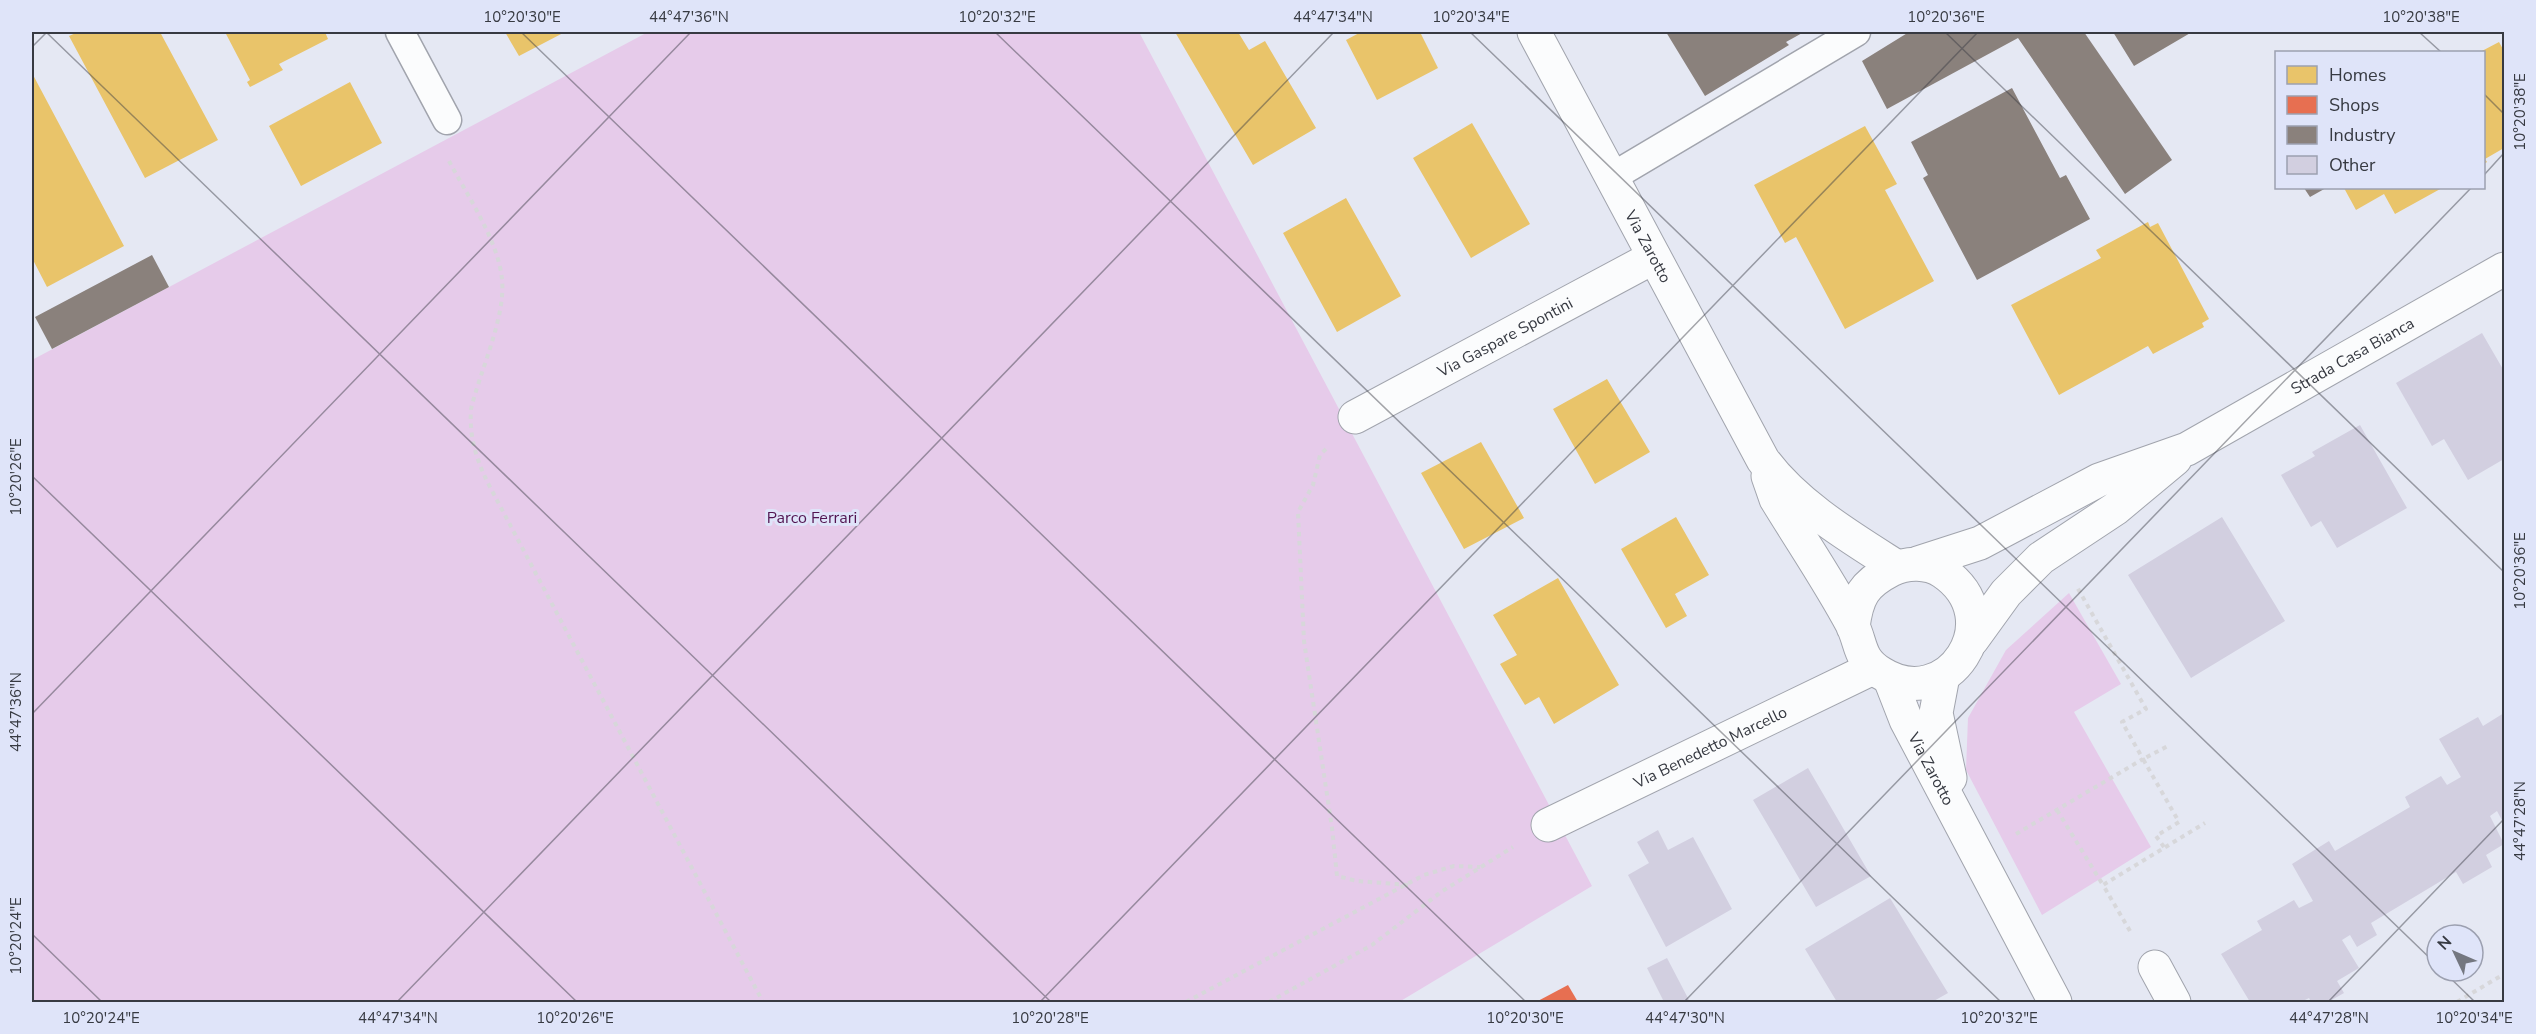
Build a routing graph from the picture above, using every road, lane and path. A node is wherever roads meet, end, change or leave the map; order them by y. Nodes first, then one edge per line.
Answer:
1 (400, 32) edge
2 (1534, 32) edge
3 (1856, 32) edge
4 (447, 120) joint
5 (1612, 177) junction
6 (1654, 257) junction
7 (2505, 269) edge
8 (1355, 417) joint
9 (2201, 441) junction
10 (1763, 460) junction
11 (1907, 565) junction
12 (2072, 579) dead end
13 (1853, 627) junction
14 (1972, 640) junction
15 (1881, 673) junction
16 (1943, 676) junction
17 (2169, 746) dead end
18 (2143, 759) junction
19 (2057, 810) junction
20 (2205, 823) dead end
21 (1548, 825) joint
22 (2164, 847) junction
23 (1976, 857) junction
24 (1480, 867) junction
25 (1409, 885) junction
26 (2103, 885) junction
27 (2135, 939) dead end
28 (2155, 967) dead end
29 (2505, 974) edge
30 (763, 1002) edge
31 (1186, 1002) edge
32 (1269, 1002) edge
33 (2055, 1002) edge
34 (2174, 1002) edge
35 (2457, 1002) edge

1 - 4 lane
2 - 5 street, Via Zarotto
3 - 5 lane
4 - 30 path
5 - 6 street, Via Zarotto
6 - 8 street, Via Gaspare Spontini
6 - 10 street, Via Zarotto
7 - 9 street, Strada Casa Bianca
8 - 25 path
9 - 11 street, Strada Casa Bianca
9 - 14 street, Strada Casa Bianca
10 - 11 street, Via Zarotto
10 - 13 street, Via Zarotto
11 - 13 street
11 - 14 street, Via Zarotto
12 - 18 path
13 - 15 street, Via Zarotto
14 - 16 street
15 - 16 street
15 - 21 street, Via Benedetto Marcello
15 - 23 street, Via Zarotto
16 - 23 street, Via Zarotto
17 - 18 path
18 - 19 path
18 - 22 path
19 - 23 path
19 - 26 path
20 - 22 path
21 - 24 path
22 - 26 path
23 - 33 street, Via Zarotto
24 - 25 path
24 - 32 path
25 - 31 path
26 - 27 path
28 - 34 street
29 - 35 path

